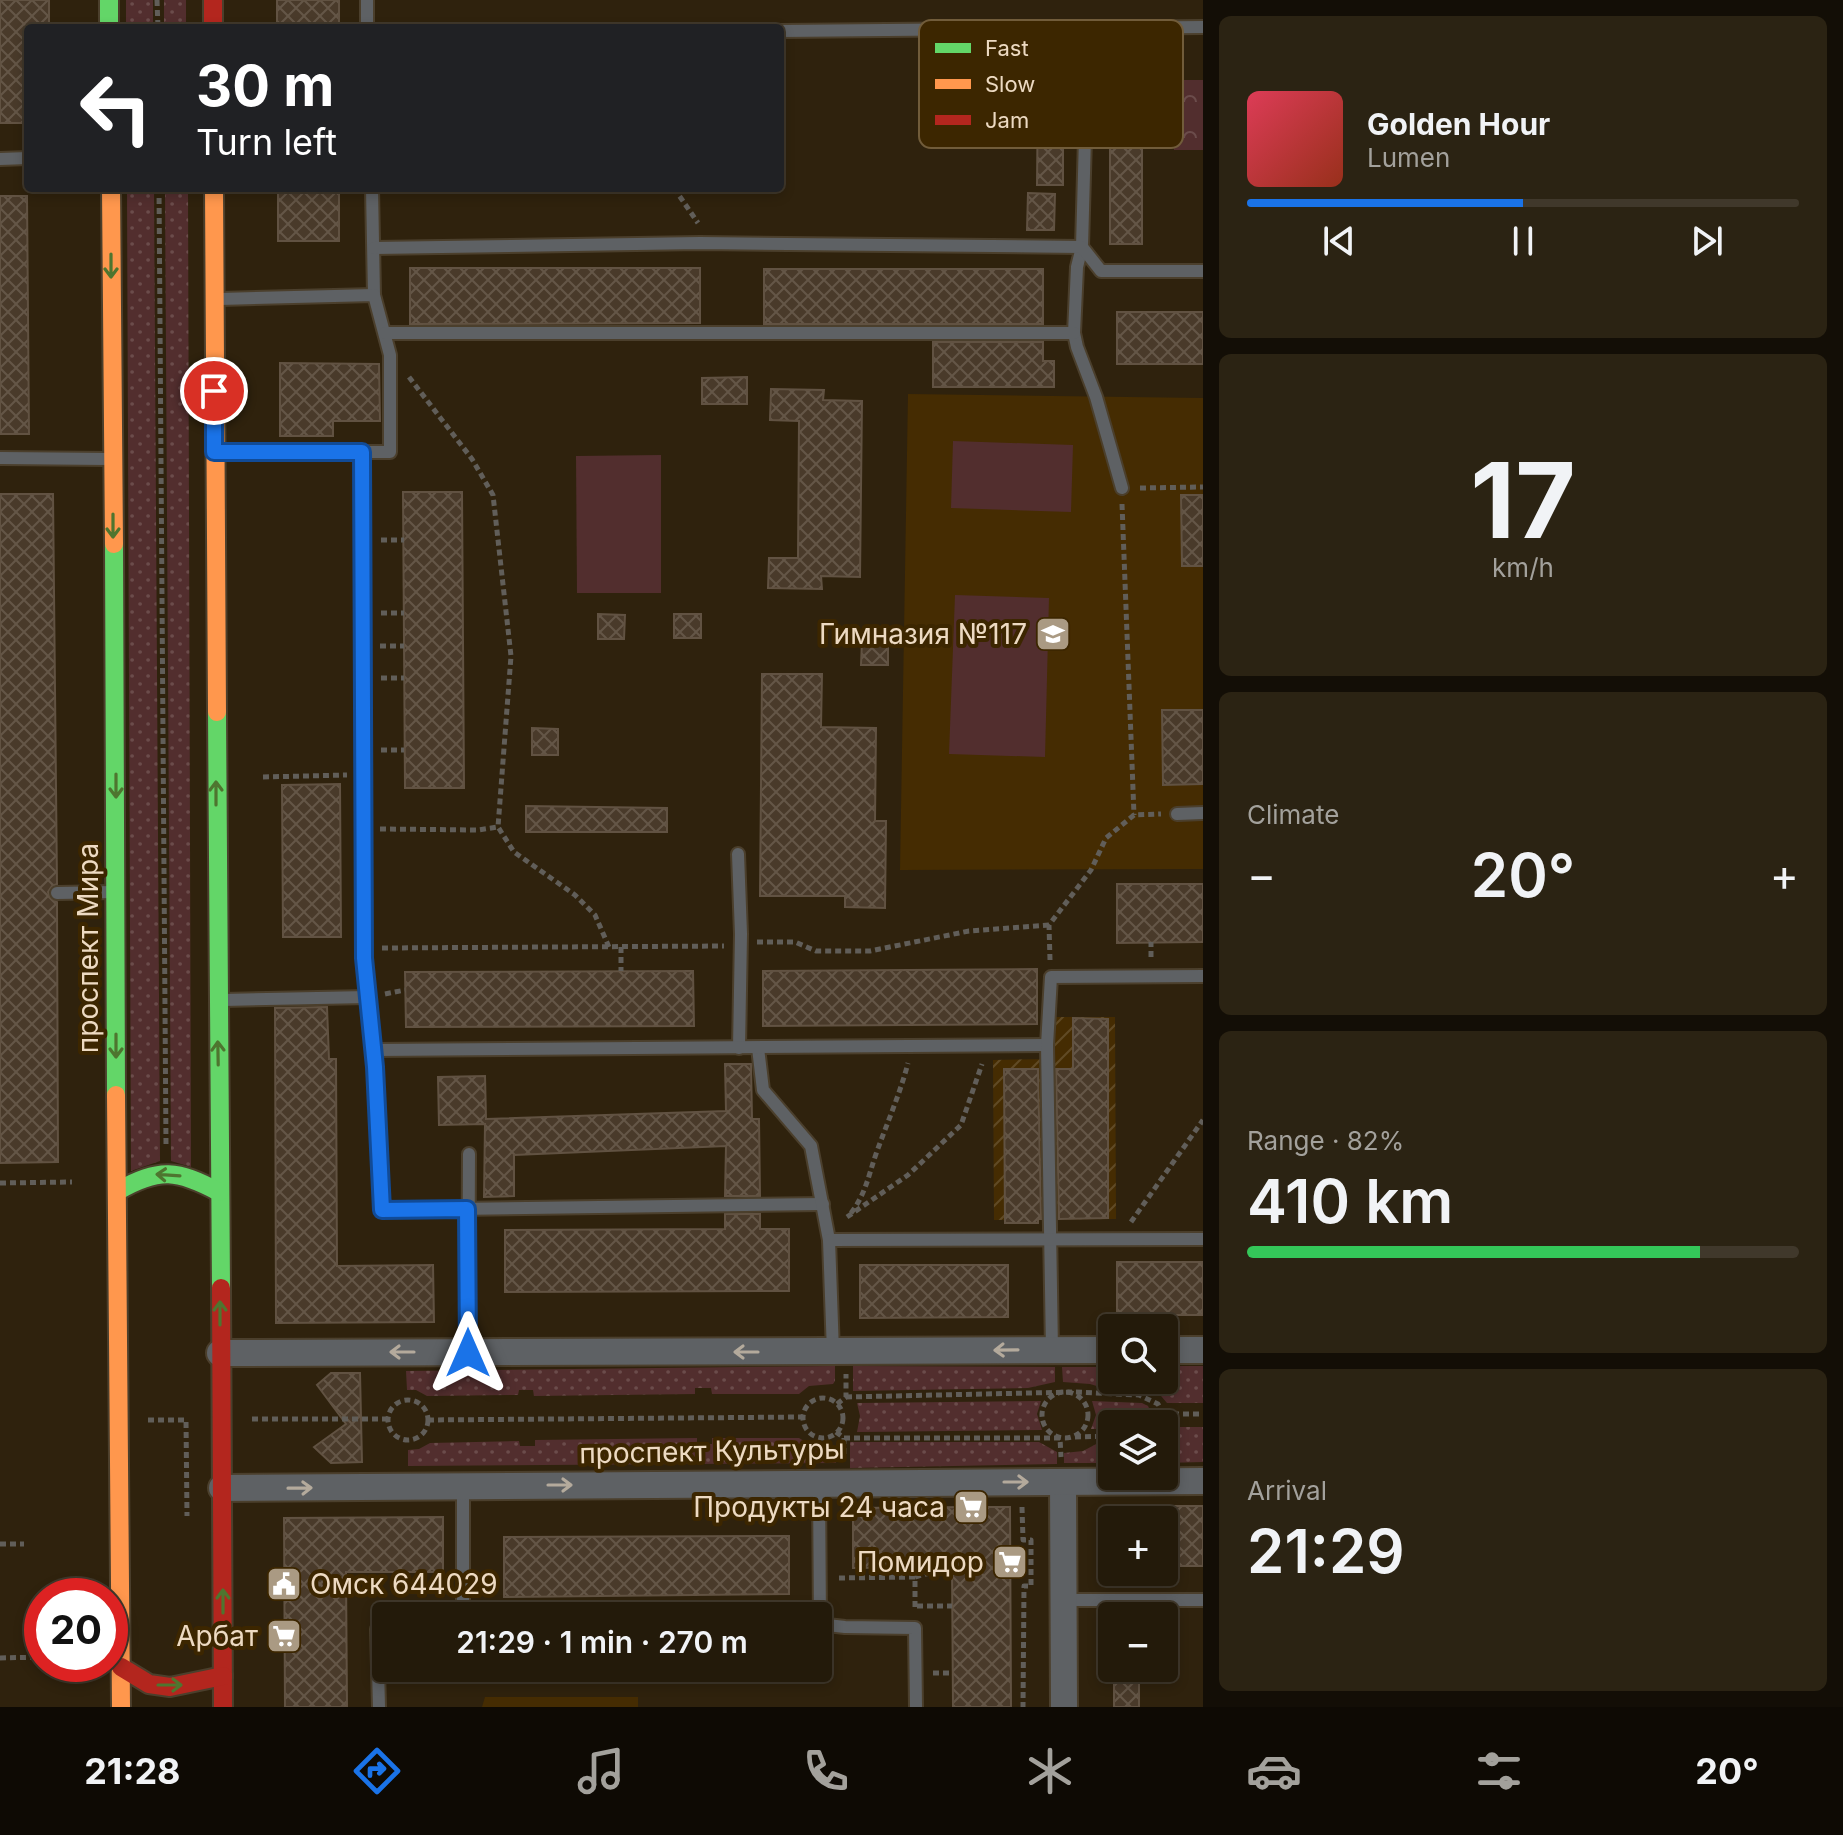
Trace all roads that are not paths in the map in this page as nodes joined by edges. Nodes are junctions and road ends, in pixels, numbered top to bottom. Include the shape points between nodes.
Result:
1 (109, 0) edge
2 (213, 0) edge
3 (367, 0) edge
4 (109, 24) edge
5 (213, 24) edge
6 (367, 24) edge
7 (919, 29) edge
8 (784, 31) edge
9 (1085, 148) edge
10 (24, 158) edge
11 (0, 159) edge
12 (111, 192) edge
13 (214, 192) edge
14 (372, 192) edge
15 (1082, 247) junction
16 (374, 248) junction
17 (1203, 271) edge
18 (374, 295) junction
19 (214, 299) junction
20 (385, 333) junction
21 (1074, 333) junction
22 (214, 452) junction
23 (362, 452) junction
24 (0, 458) edge
25 (113, 459) junction
26 (1122, 488) road end
27 (1203, 813) edge
28 (1177, 814) dead end
29 (738, 854) dead end
30 (116, 892) junction
31 (57, 893) dead end
32 (1203, 976) edge
33 (368, 997) junction
34 (217, 1000) junction
35 (1047, 1045) junction
36 (739, 1048) junction
37 (758, 1048) junction
38 (373, 1050) junction
39 (469, 1154) dead end
40 (118, 1191) junction
41 (219, 1192) junction
42 (823, 1204) junction
43 (467, 1209) junction
44 (1050, 1238) junction
45 (1203, 1239) edge
46 (833, 1240) junction
47 (1052, 1350) junction
48 (1098, 1350) edge
49 (1178, 1350) edge
50 (1203, 1350) edge
51 (220, 1353) junction
52 (468, 1353) junction
53 (839, 1357) junction
54 (1203, 1481) edge
55 (1063, 1482) junction
56 (819, 1483) junction
57 (463, 1486) junction
58 (222, 1488) junction
59 (120, 1578) edge
60 (1063, 1600) junction
61 (1203, 1600) edge
62 (463, 1602) edge
63 (819, 1602) edge
64 (832, 1626) edge
65 (128, 1671) edge
66 (223, 1676) junction
67 (121, 1682) edge
68 (378, 1682) edge
69 (121, 1707) edge
70 (223, 1707) edge
71 (379, 1707) edge
72 (916, 1707) edge
73 (1064, 1707) edge

1 - 4 main road
2 - 5 main road
3 - 6 lane
7 - 8 lane
9 - 15 lane
10 - 11 lane
12 -> 25 main road, проспект Мира
13 - 19 main road
14 - 16 lane
15 - 16 lane via 700,243
15 - 17 lane via 1101,271
15 - 21 lane
16 - 18 lane
18 - 19 lane
18 - 20 lane
19 - 22 main road
20 - 21 lane
20 - 23 lane via 390,355 390,452
21 - 26 lane
22 - 23 lane
34 -> 22 main road
23 - 33 lane
24 - 25 lane
25 -> 30 main road, проспект Мира
27 - 28 lane
29 - 36 lane
30 - 31 lane
30 -> 40 main road, проспект Мира
32 - 35 lane via 1051,977
33 - 34 lane
33 - 38 lane
41 -> 34 main road
35 - 37 lane
35 - 44 lane
36 - 37 lane
36 - 38 lane
37 - 42 lane via 763,1090 811,1146
38 - 43 lane via 382,1210
39 - 43 lane
41 -> 40 main road via 195,1178 165,1172 142,1176
40 - 59 main road, проспект Мира
51 -> 41 main road
42 - 43 lane
42 - 46 lane
43 - 52 lane
44 - 45 lane
44 - 46 lane
44 - 47 lane
46 - 53 lane
47 - 48 street
47 -> 53 street
49 - 50 street
52 -> 51 street
51 - 58 main road
53 -> 52 street
54 - 55 street, проспект Культуры
56 -> 55 street, проспект Культуры
55 - 60 street
57 -> 56 street, проспект Культуры
56 - 63 lane
58 -> 57 street, проспект Культуры
57 - 62 lane
66 -> 58 main road
60 - 61 lane
60 - 73 street
64 - 72 lane via 915,1628
65 -> 66 main road via 149,1684 170,1687
66 - 70 main road
67 - 69 main road, проспект Мира
68 - 71 lane

